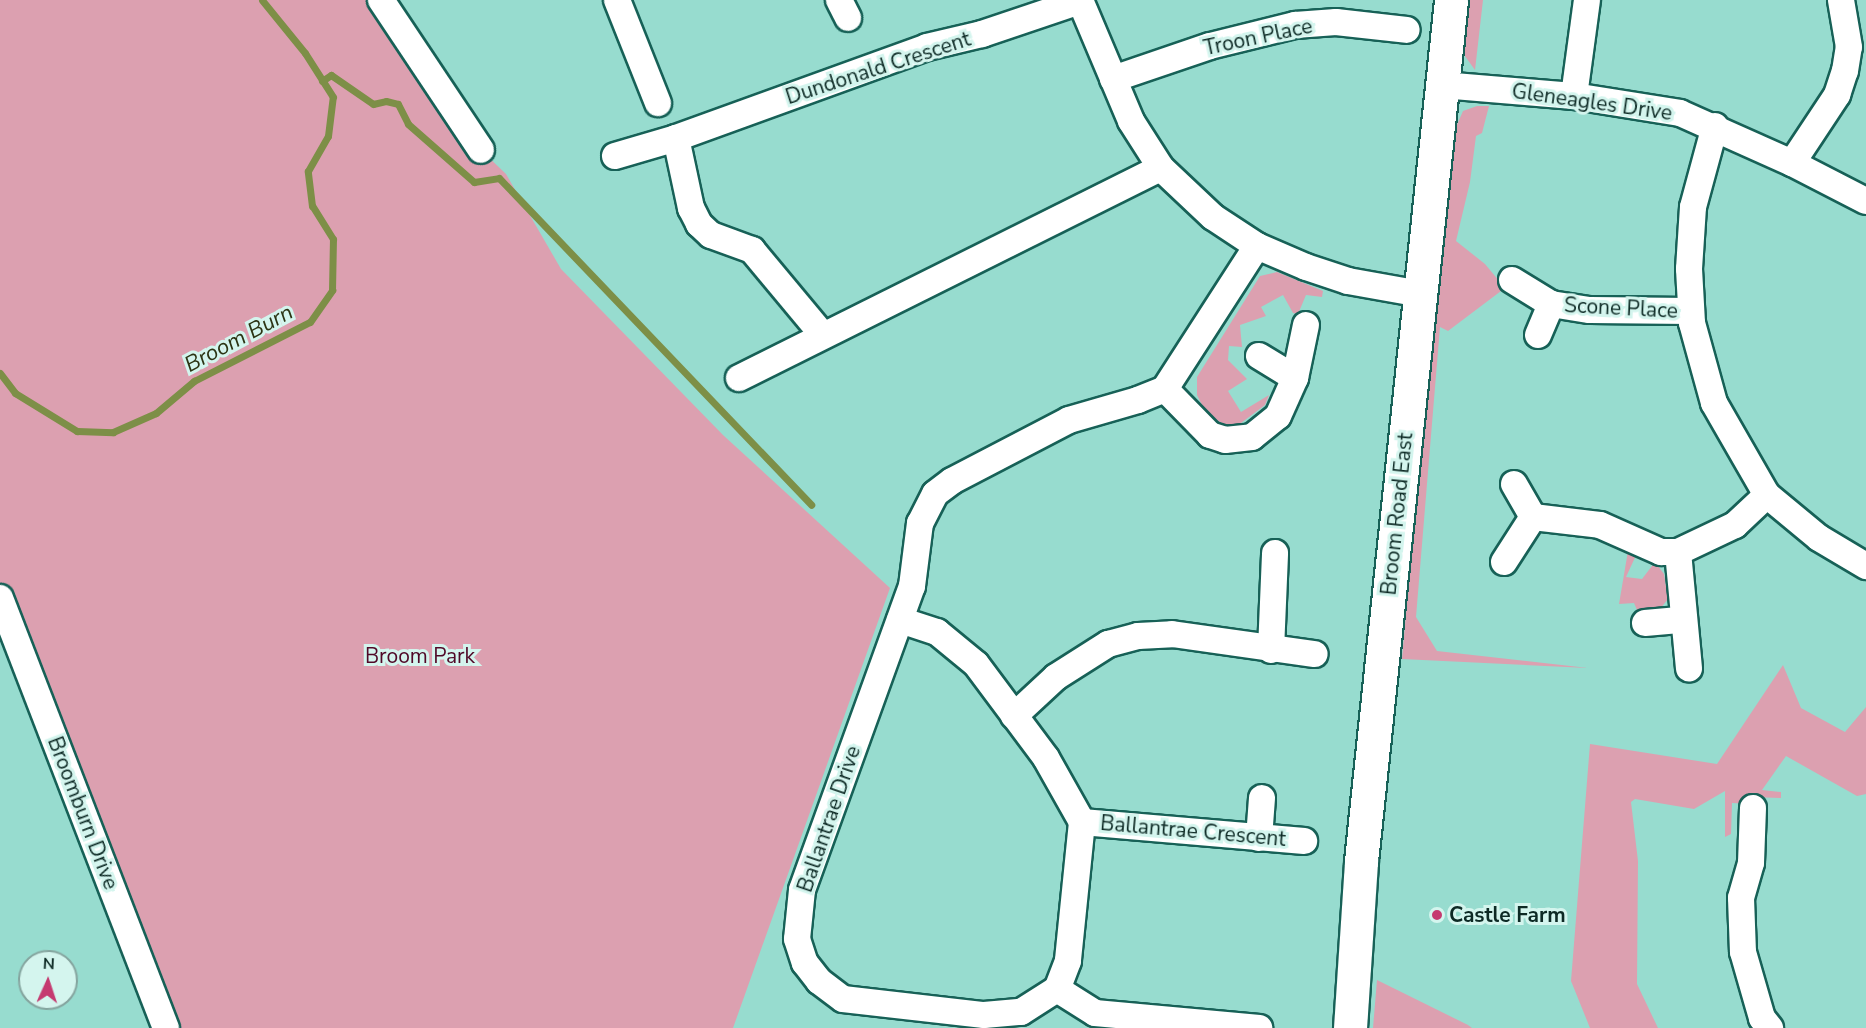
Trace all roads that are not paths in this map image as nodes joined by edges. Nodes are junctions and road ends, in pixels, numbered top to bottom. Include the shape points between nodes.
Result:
1 (381, 0) edge
2 (617, 0) edge
3 (1451, 0) edge
4 (1587, 0) edge
5 (1080, 1) edge
6 (1844, 1) edge
7 (1407, 30) dead end
8 (1113, 79) junction
9 (1442, 85) junction
10 (1574, 96) junction
11 (658, 103) dead end
12 (1715, 126) junction
13 (676, 138) junction
14 (481, 150) dead end
15 (615, 156) dead end
16 (1791, 163) junction
17 (1161, 168) junction
18 (1866, 201) edge
19 (1257, 246) junction
20 (1512, 280) dead end
21 (1421, 294) junction
22 (1551, 304) junction
23 (1691, 311) junction
24 (1306, 326) dead end
25 (822, 334) junction
26 (1538, 335) dead end
27 (1259, 356) dead end
28 (739, 378) dead end
29 (1294, 378) junction
30 (1165, 388) junction
31 (1514, 484) dead end
32 (1767, 495) junction
33 (1533, 517) junction
34 (1678, 552) junction
35 (1275, 553) dead end
36 (1504, 562) dead end
37 (1866, 566) edge
38 (2, 606) edge
39 (900, 620) junction
40 (1682, 620) junction
41 (1645, 623) dead end
42 (1270, 650) junction
43 (1315, 654) dead end
44 (1689, 668) dead end
45 (1014, 716) junction
46 (1262, 798) dead end
47 (1753, 808) dead end
48 (1082, 822) junction
49 (1258, 838) junction
50 (1304, 841) dead end
51 (1057, 989) junction
52 (166, 1028) edge
53 (1259, 1028) edge
54 (1350, 1028) edge
55 (1770, 1028) edge

1 - 14 street
2 - 11 street
3 - 9 street, Broom Road East
4 - 10 street
5 - 8 street
5 - 13 street, Dundonald Crescent via 982,34 927,47
6 - 16 street via 1849,47 1845,71 1837,95
7 - 8 street, Troon Place via 1336,22 1294,25 1210,46
8 - 17 street via 1131,121
9 - 10 street, Gleneagles Drive
9 - 21 street, Broom Road East
10 - 12 street, Gleneagles Drive via 1646,106
12 - 16 street, Gleneagles Drive
12 - 23 street via 1693,207
13 - 15 street, Dundonald Crescent
13 - 25 street via 691,208 699,224 711,236 752,250
16 - 18 street, Gleneagles Drive
17 - 19 street via 1213,217
17 - 25 street
19 - 21 street via 1348,280
19 - 30 street
20 - 22 street, Scone Place
21 - 54 street, Broom Road East via 1362,850
22 - 23 street, Scone Place via 1590,310
22 - 26 street, Scone Place
23 - 32 street via 1714,403
24 - 29 street
25 - 28 street
27 - 29 street
29 - 30 street via 1278,416 1260,432 1241,439 1210,435
30 - 39 street, Ballantrae Drive via 1069,420 952,481 935,494 920,523 912,586
31 - 33 street
32 - 34 street via 1735,525
32 - 37 street via 1820,538
33 - 34 street via 1600,525 1661,552
33 - 36 street
34 - 40 street
35 - 42 street
38 - 52 street, Broomburn Drive
39 - 45 street, Ballantrae Crescent via 937,632 976,664
39 - 51 street, Ballantrae Drive via 802,890 797,939 805,963 819,981 843,999 984,1015 1021,1012
40 - 41 street
40 - 44 street
42 - 43 street
42 - 45 street via 1172,634 1138,636 1108,644 1056,677
45 - 48 street, Ballantrae Crescent via 1046,758
46 - 49 street
47 - 55 street via 1751,863 1741,898 1743,952 1762,1018
48 - 49 street, Ballantrae Crescent
48 - 51 street, Ballantrae Crescent via 1068,961
49 - 50 street, Ballantrae Crescent
51 - 53 street via 1095,1012

